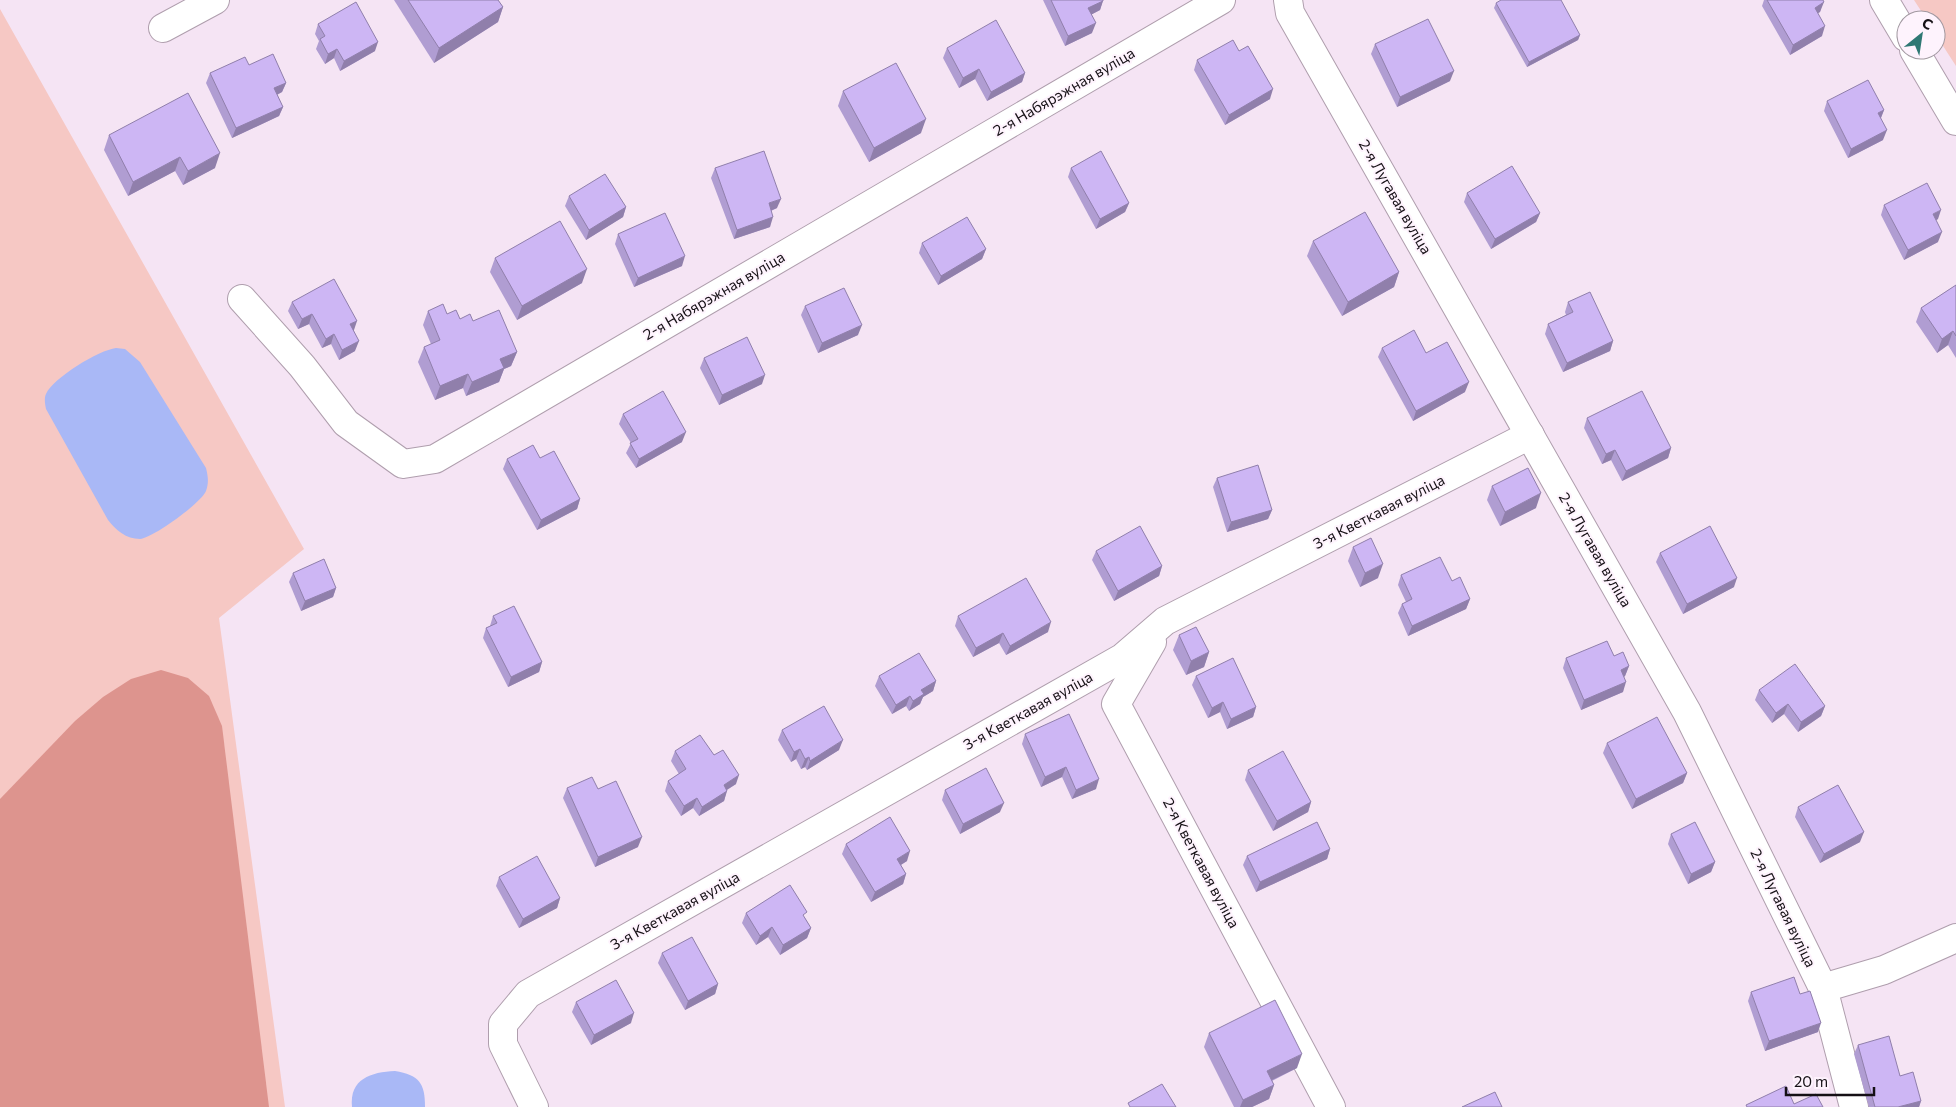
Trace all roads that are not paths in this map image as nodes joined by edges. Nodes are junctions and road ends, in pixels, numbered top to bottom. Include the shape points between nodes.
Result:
1 (215, 0) edge
2 (1221, 0) edge
3 (1884, 0) edge
4 (1289, 6) edge
5 (1896, 20) edge
6 (163, 28) dead end
7 (1920, 60) edge
8 (1956, 121) edge
9 (242, 299) dead end
10 (1530, 435) junction
11 (1164, 621) junction
12 (1956, 938) edge
13 (1823, 988) junction
14 (534, 1107) edge
15 (1331, 1107) edge
16 (1854, 1107) edge

1 - 6 street
2 - 9 street, 2-я Набярэжная вуліца via 435,459 403,464 346,423 302,366
3 - 5 street
4 - 10 street, 2-я Лугавая вуліца
7 - 8 street
10 - 11 street, 3-я Кветкавая вуліца
10 - 13 street, 2-я Лугавая вуліца via 1687,712
11 - 14 street, 3-я Кветкавая вуліца via 1122,658 528,994 503,1024 503,1044
11 - 15 street, 2-я Кветкавая вуліца via 1116,704
12 - 13 street via 1884,970
13 - 16 street, 2-я Лугавая вуліца

